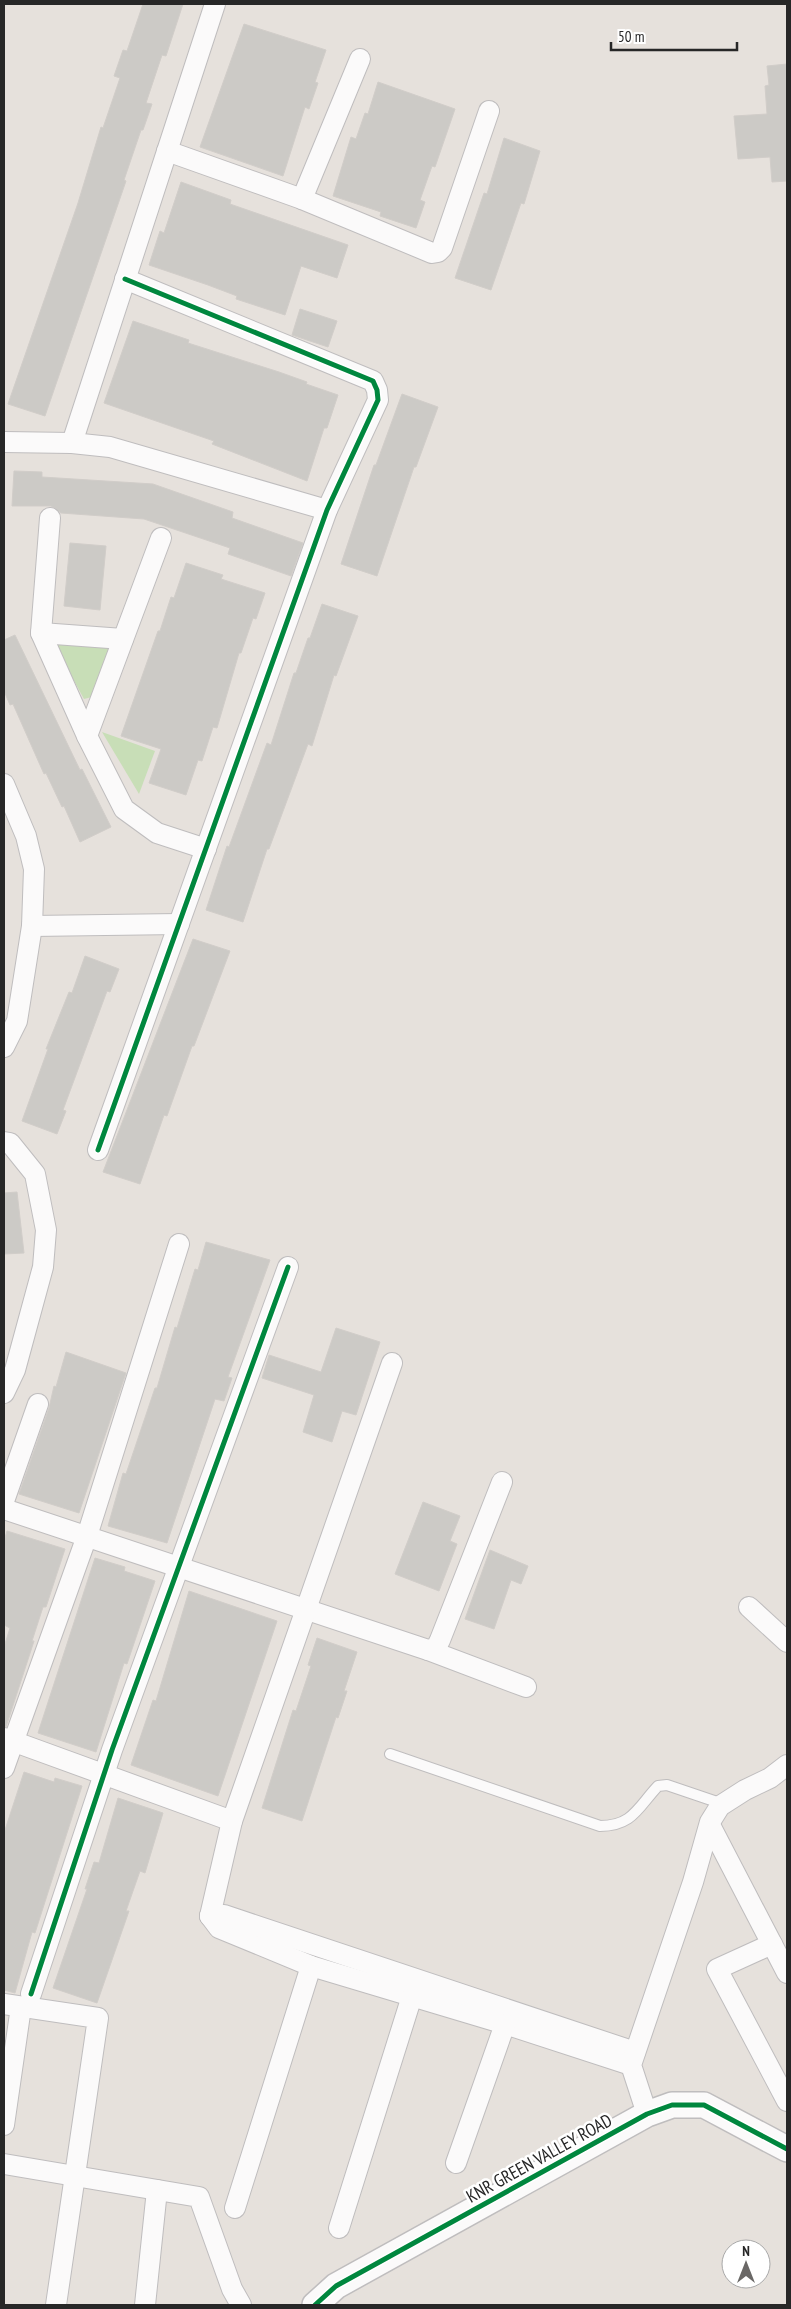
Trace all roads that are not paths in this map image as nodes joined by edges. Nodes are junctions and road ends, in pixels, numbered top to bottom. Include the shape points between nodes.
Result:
1 (215, 4) edge
2 (360, 59) dead end
3 (489, 111) dead end
4 (167, 151) junction
5 (302, 199) junction
6 (125, 279) junction
7 (4, 442) edge
8 (72, 443) junction
9 (327, 510) junction
10 (50, 518) dead end
11 (161, 538) dead end
12 (41, 633) junction
13 (123, 639) junction
14 (87, 736) junction
15 (4, 784) edge
16 (206, 848) junction
17 (179, 924) junction
18 (32, 926) junction
19 (4, 1047) edge
20 (4, 1142) edge
21 (98, 1150) dead end
22 (179, 1244) dead end
23 (288, 1267) dead end
24 (392, 1363) dead end
25 (4, 1393) edge
26 (38, 1404) dead end
27 (502, 1482) dead end
28 (4, 1501) edge
29 (4, 1509) edge
30 (87, 1536) junction
31 (178, 1566) junction
32 (749, 1607) dead end
33 (307, 1610) junction
34 (787, 1642) edge
35 (428, 1650) junction
36 (526, 1687) dead end
37 (8, 1739) edge
38 (390, 1754) dead end
39 (787, 1765) edge
40 (4, 1768) edge
41 (104, 1774) junction
42 (723, 1804) junction
43 (232, 1821) junction
44 (710, 1825) junction
45 (210, 1916) junction
46 (772, 1944) junction
47 (311, 1966) junction
48 (787, 1973) edge
49 (412, 1996) junction
50 (19, 2002) edge
51 (505, 2024) junction
52 (633, 2058) junction
53 (787, 2101) edge
54 (647, 2114) junction
55 (4, 2124) edge
56 (787, 2149) edge
57 (456, 2163) dead end
58 (4, 2164) edge
59 (75, 2176) junction
60 (157, 2190) junction
61 (235, 2208) dead end
62 (339, 2228) dead end
63 (56, 2305) edge
64 (145, 2305) edge
65 (241, 2305) edge
66 (315, 2305) edge

1 - 4 street
2 - 5 street
3 - 5 street via 438,252 432,253
4 - 5 street
4 - 6 street
6 - 8 street
6 - 9 street via 373,381 378,400
7 - 8 street
8 - 9 street via 110,447
9 - 16 street
10 - 12 street
11 - 13 street
12 - 13 street
12 - 14 street
13 - 14 street
14 - 16 street via 124,809 157,833
15 - 18 street via 26,836 34,869
16 - 17 street
17 - 18 street
17 - 21 street
18 - 19 street via 17,1021
20 - 25 street via 10,1143 34,1174 46,1230 43,1267 16,1370
22 - 30 street
23 - 31 street
24 - 33 street
26 - 28 street
27 - 35 street via 440,1640 436,1648
29 - 30 street
30 - 31 street
30 - 37 street
31 - 33 street
31 - 41 street
32 - 34 street
33 - 35 street
33 - 43 street
35 - 36 street
37 - 40 street
37 - 41 street
38 - 42 lane via 600,1826 615,1826 629,1819 658,1786 667,1785
39 - 42 street
41 - 43 street
41 - 50 street
42 - 44 street
43 - 45 street
44 - 46 street
44 - 52 street
45 - 47 street via 219,1928
45 - 52 street via 224,1915
46 - 48 street
46 - 53 street via 717,1970
47 - 49 street
47 - 61 street
49 - 51 street
49 - 62 street
50 - 55 street
50 - 59 street via 98,2018
51 - 52 street
51 - 57 street
52 - 54 street
54 - 56 street, KNR GREEN VALLEY ROAD via 672,2105 704,2105
54 - 66 street, KNR GREEN VALLEY ROAD via 336,2286
58 - 59 street
59 - 60 street
59 - 63 street
60 - 64 street
60 - 65 street via 199,2197 232,2289

